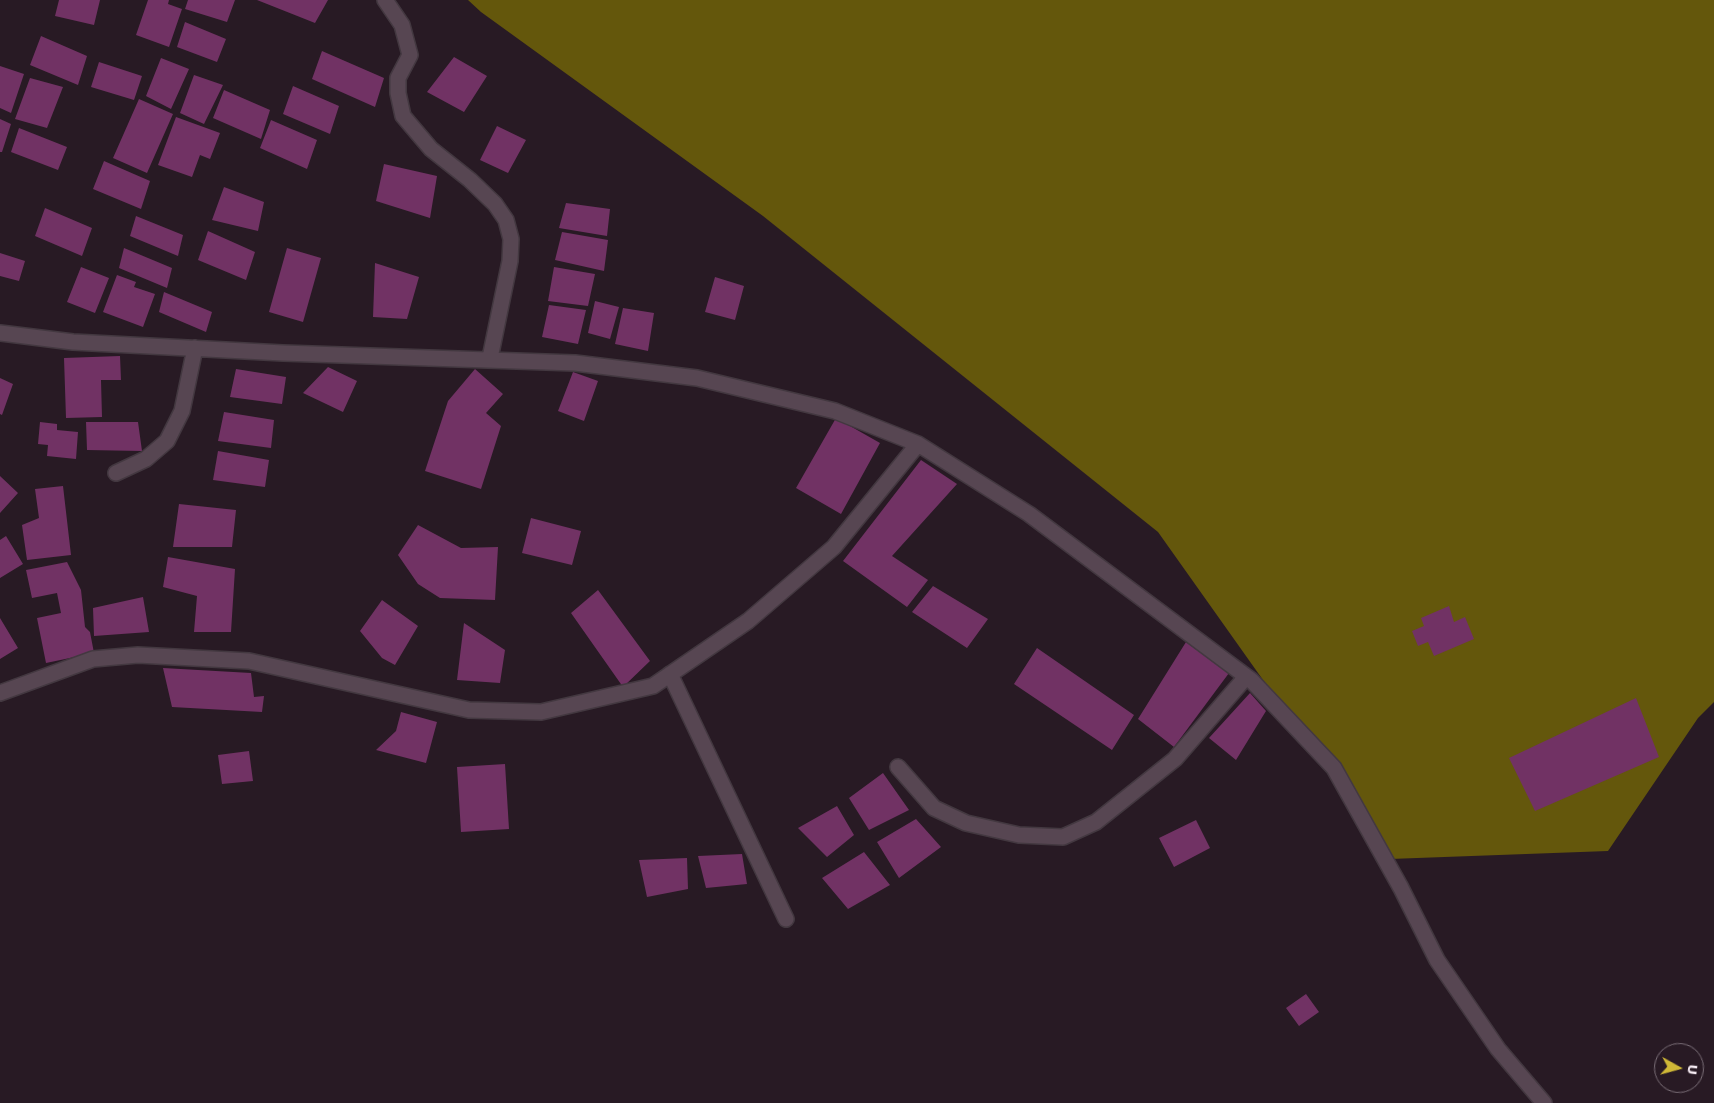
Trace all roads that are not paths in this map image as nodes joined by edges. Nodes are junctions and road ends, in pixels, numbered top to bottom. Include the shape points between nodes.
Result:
1 (385, 0) edge
2 (0, 333) edge
3 (195, 348) junction
4 (490, 358) junction
5 (918, 444) junction
6 (116, 473) dead end
7 (670, 674) junction
8 (1246, 677) junction
9 (0, 693) edge
10 (898, 767) dead end
11 (786, 919) dead end
12 (1544, 1103) edge

1 - 4 street via 402,24 410,55 398,78 403,116 431,148 494,204 506,220 511,240 510,261
2 - 3 street via 73,342
3 - 4 street
3 - 6 street via 182,411 167,441 146,459
4 - 5 street via 575,363 697,378 835,411
5 - 7 street via 834,547 748,621
5 - 8 street via 1029,514
7 - 9 street via 653,686 540,712 468,710 249,661 138,655 93,659
7 - 11 street
8 - 10 street via 1175,759 1096,822 1063,837 1018,835 966,823 934,808
8 - 12 street via 1334,768 1401,888 1436,960 1498,1049

